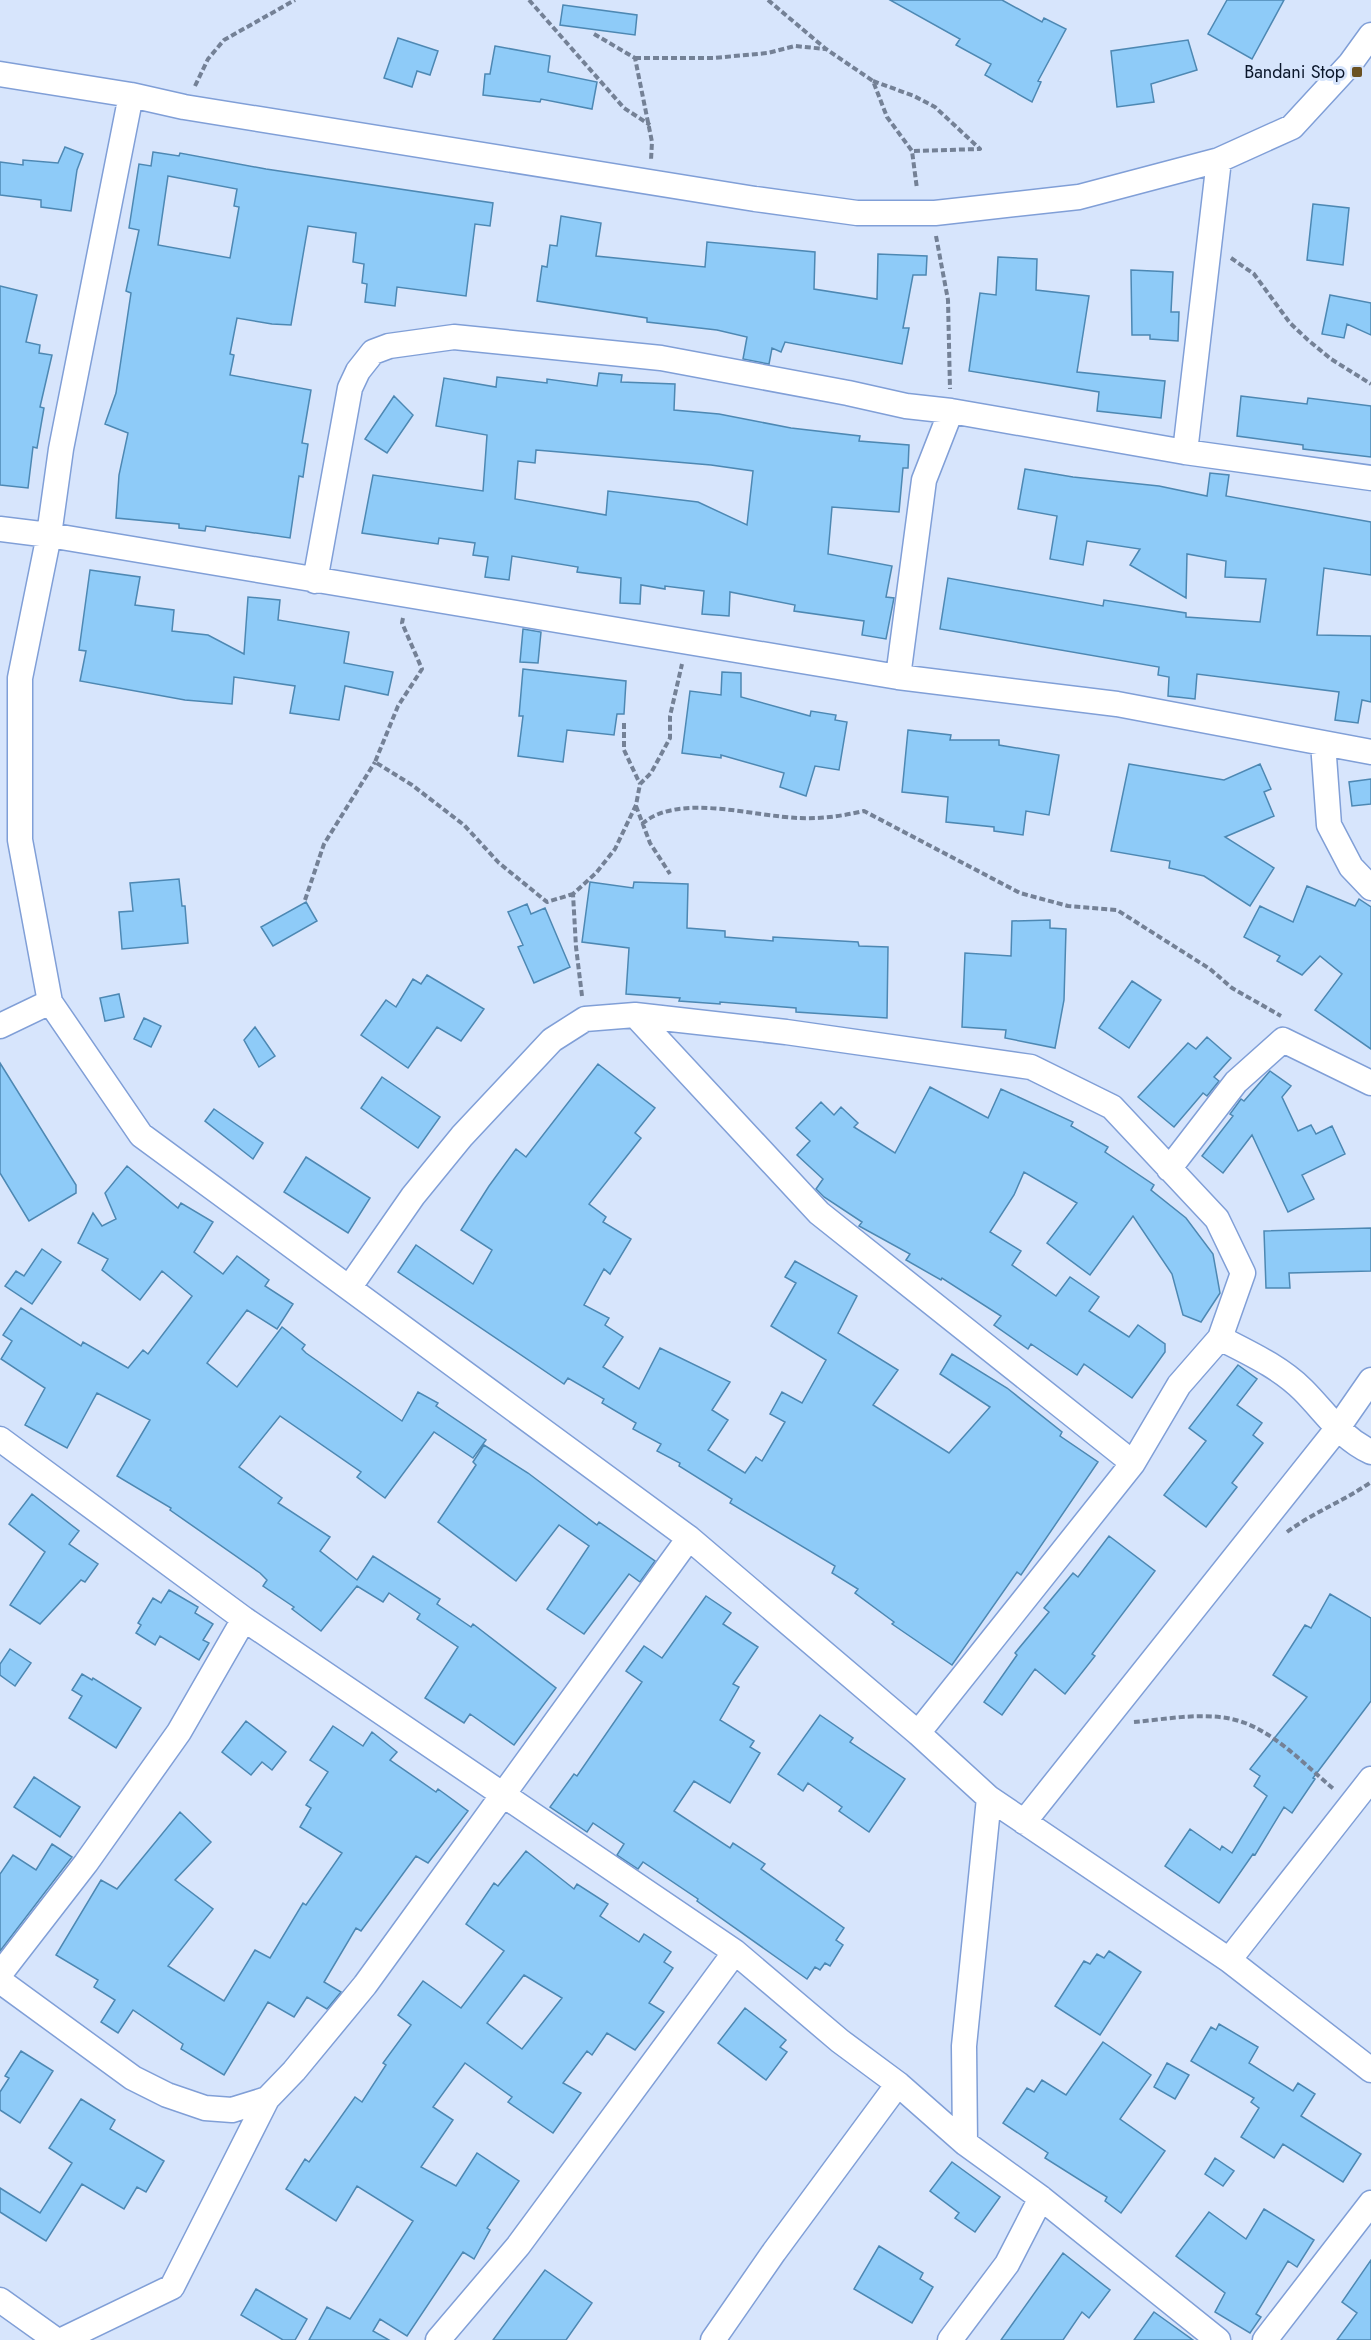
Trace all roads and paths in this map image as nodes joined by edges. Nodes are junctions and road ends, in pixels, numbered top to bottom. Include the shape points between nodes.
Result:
1 (295, 0) edge
2 (529, 0) edge
3 (768, 0) edge
4 (594, 34) dead end
5 (1371, 35) edge
6 (826, 49) junction
7 (635, 58) junction
8 (0, 74) edge
9 (873, 81) junction
10 (131, 95) junction
11 (184, 107) junction
12 (650, 125) junction
13 (912, 151) junction
14 (1219, 160) junction
15 (651, 182) junction
16 (927, 214) junction
17 (1210, 245) junction
18 (1371, 384) edge
19 (951, 411) junction
20 (1185, 452) junction
21 (1371, 478) edge
22 (0, 530) edge
23 (49, 535) junction
24 (315, 581) junction
25 (409, 597) junction
26 (686, 643) junction
27 (898, 677) junction
28 (624, 723) dead end
29 (1323, 743) junction
30 (1371, 752) edge
31 (375, 762) junction
32 (640, 784) junction
33 (636, 805) junction
34 (642, 824) junction
35 (670, 874) dead end
36 (1371, 888) edge
37 (573, 894) junction
38 (305, 900) dead end
39 (50, 1002) junction
40 (635, 1015) junction
41 (1285, 1018) dead end
42 (585, 1019) junction
43 (0, 1026) edge
44 (1371, 1083) edge
45 (1170, 1169) junction
46 (349, 1288) junction
47 (1220, 1338) junction
48 (1371, 1380) edge
49 (1337, 1429) junction
50 (1, 1441) edge
51 (1371, 1452) edge
52 (1133, 1462) junction
53 (689, 1538) junction
54 (243, 1619) junction
55 (1122, 1723) dead end
56 (918, 1733) junction
57 (1371, 1779) edge
58 (503, 1797) junction
59 (989, 1797) junction
60 (1351, 1804) junction
61 (1024, 1822) junction
62 (735, 1952) junction
63 (1229, 1960) junction
64 (0, 1974) edge
65 (0, 1981) edge
66 (1371, 2070) edge
67 (898, 2084) junction
68 (267, 2099) junction
69 (965, 2143) junction
70 (1041, 2198) junction
71 (1371, 2203) edge
72 (0, 2300) edge
73 (56, 2340) edge
74 (62, 2340) edge
75 (438, 2340) edge
76 (713, 2340) edge
77 (950, 2340) edge
78 (1218, 2340) edge
79 (1265, 2340) edge

1 - 11 path via 224,40 208,59
2 - 12 path via 624,108
3 - 6 path
4 - 7 path
5 - 14 street via 1292,127
6 - 7 path via 795,46 768,53 713,58
6 - 9 path
7 - 12 path
8 - 10 street
9 - 13 path via 887,117
9 - 13 path via 935,107 980,149
10 - 11 street
10 - 23 street via 61,449
11 - 15 street
12 - 15 path
13 - 16 path
14 - 16 street via 1079,197
14 - 17 street
15 - 16 street via 857,213
16 - 19 path via 946,283
17 - 18 path via 1254,274 1290,323 1308,340
17 - 20 street
19 - 20 street
19 - 24 street via 906,406 661,358 454,337 388,346 373,352 350,388
19 - 27 street via 924,480
20 - 21 street
22 - 23 street
23 - 24 street
23 - 39 street via 20,678 20,840
24 - 25 street
25 - 26 street
25 - 31 path via 402,623 422,669 398,706
26 - 27 street
26 - 32 path via 669,738 651,773
27 - 29 street via 1118,704
28 - 32 path via 624,750
29 - 30 street
29 - 36 street via 1329,825 1352,867
31 - 37 path via 464,825 499,862 547,902
31 - 38 path via 324,844
32 - 33 path
33 - 34 path
33 - 37 path via 615,849
34 - 35 path
34 - 41 path via 653,814 696,808 798,818 836,818 864,810 1020,894 1068,906 1117,910 1210,969 1232,988
37 - 42 path
39 - 43 street
39 - 46 street via 141,1136
40 - 42 street
40 - 45 street via 1031,1067 1112,1107
40 - 52 street via 819,1213
42 - 46 street via 552,1040 462,1136
44 - 45 street via 1283,1040 1236,1082
45 - 47 street via 1217,1219 1242,1273
46 - 53 street
47 - 49 street via 1268,1363 1302,1389
47 - 52 street via 1179,1385
48 - 49 street
49 - 51 street
49 - 61 street
50 - 54 street
52 - 56 street
53 - 56 street
53 - 58 street
54 - 58 street
54 - 64 street via 179,1732 86,1863
55 - 60 path via 1221,1718 1245,1723 1271,1737
56 - 59 street
57 - 60 street
58 - 62 street
58 - 68 street via 365,1985
59 - 61 street
59 - 69 street via 963,2046
60 - 63 street
61 - 63 street
62 - 67 street via 840,2041
62 - 75 street via 518,2246
63 - 66 street
65 - 68 street via 132,2078 167,2095 205,2108 232,2110
67 - 69 street
67 - 76 street
68 - 74 street via 172,2287
69 - 70 street
70 - 77 street via 1007,2264
70 - 78 street
71 - 79 street
72 - 73 street

